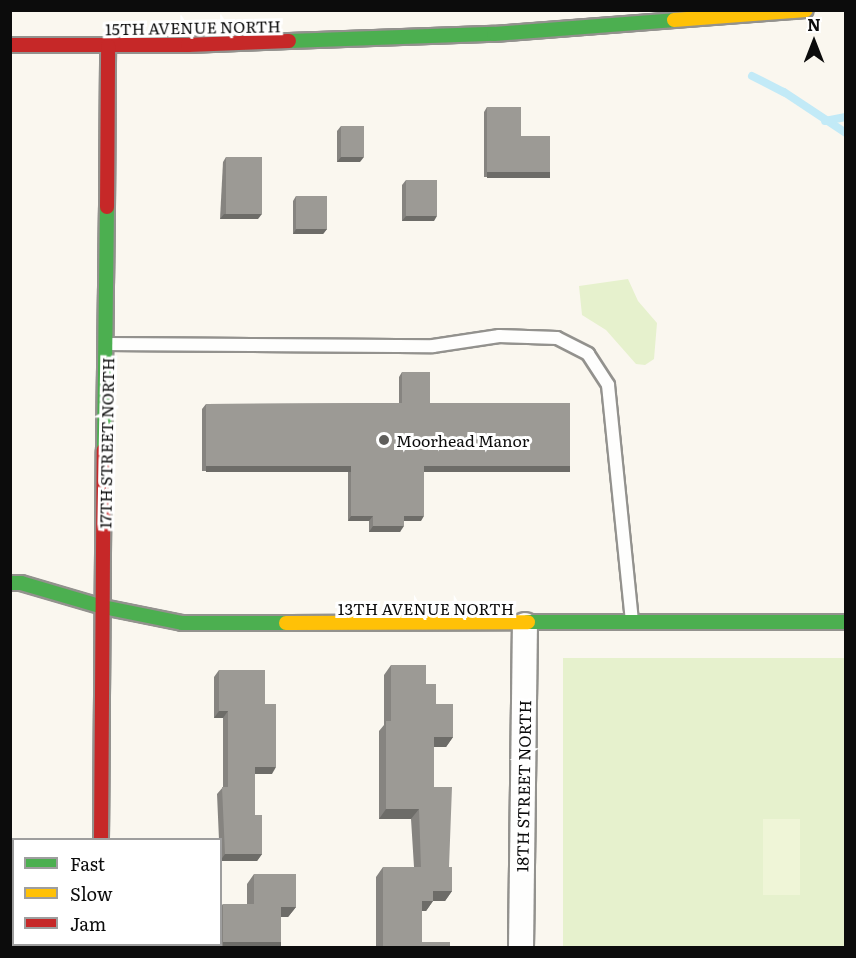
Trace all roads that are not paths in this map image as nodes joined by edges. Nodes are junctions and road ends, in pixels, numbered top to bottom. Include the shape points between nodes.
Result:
1 (806, 10) edge
2 (10, 45) edge
3 (108, 46) junction
4 (107, 344) junction
5 (10, 583) edge
6 (103, 606) junction
7 (846, 622) edge
8 (633, 624) junction
9 (525, 625) junction
10 (101, 838) edge
11 (521, 948) edge

1 - 3 street, 15TH AVENUE NORTH via 494,34
2 - 3 street, 15TH AVENUE NORTH
3 - 4 street, 17TH STREET NORTH
4 - 6 street, 17TH STREET NORTH
4 - 8 lane via 433,346 499,336 557,338 588,354 608,385
5 - 6 street, 13TH AVENUE NORTH
6 - 9 street, 13TH AVENUE NORTH via 182,623
6 - 10 street, 17TH STREET NORTH
7 - 8 street, 13TH AVENUE NORTH
8 - 9 street, 13TH AVENUE NORTH
9 - 11 street, 18TH STREET NORTH

